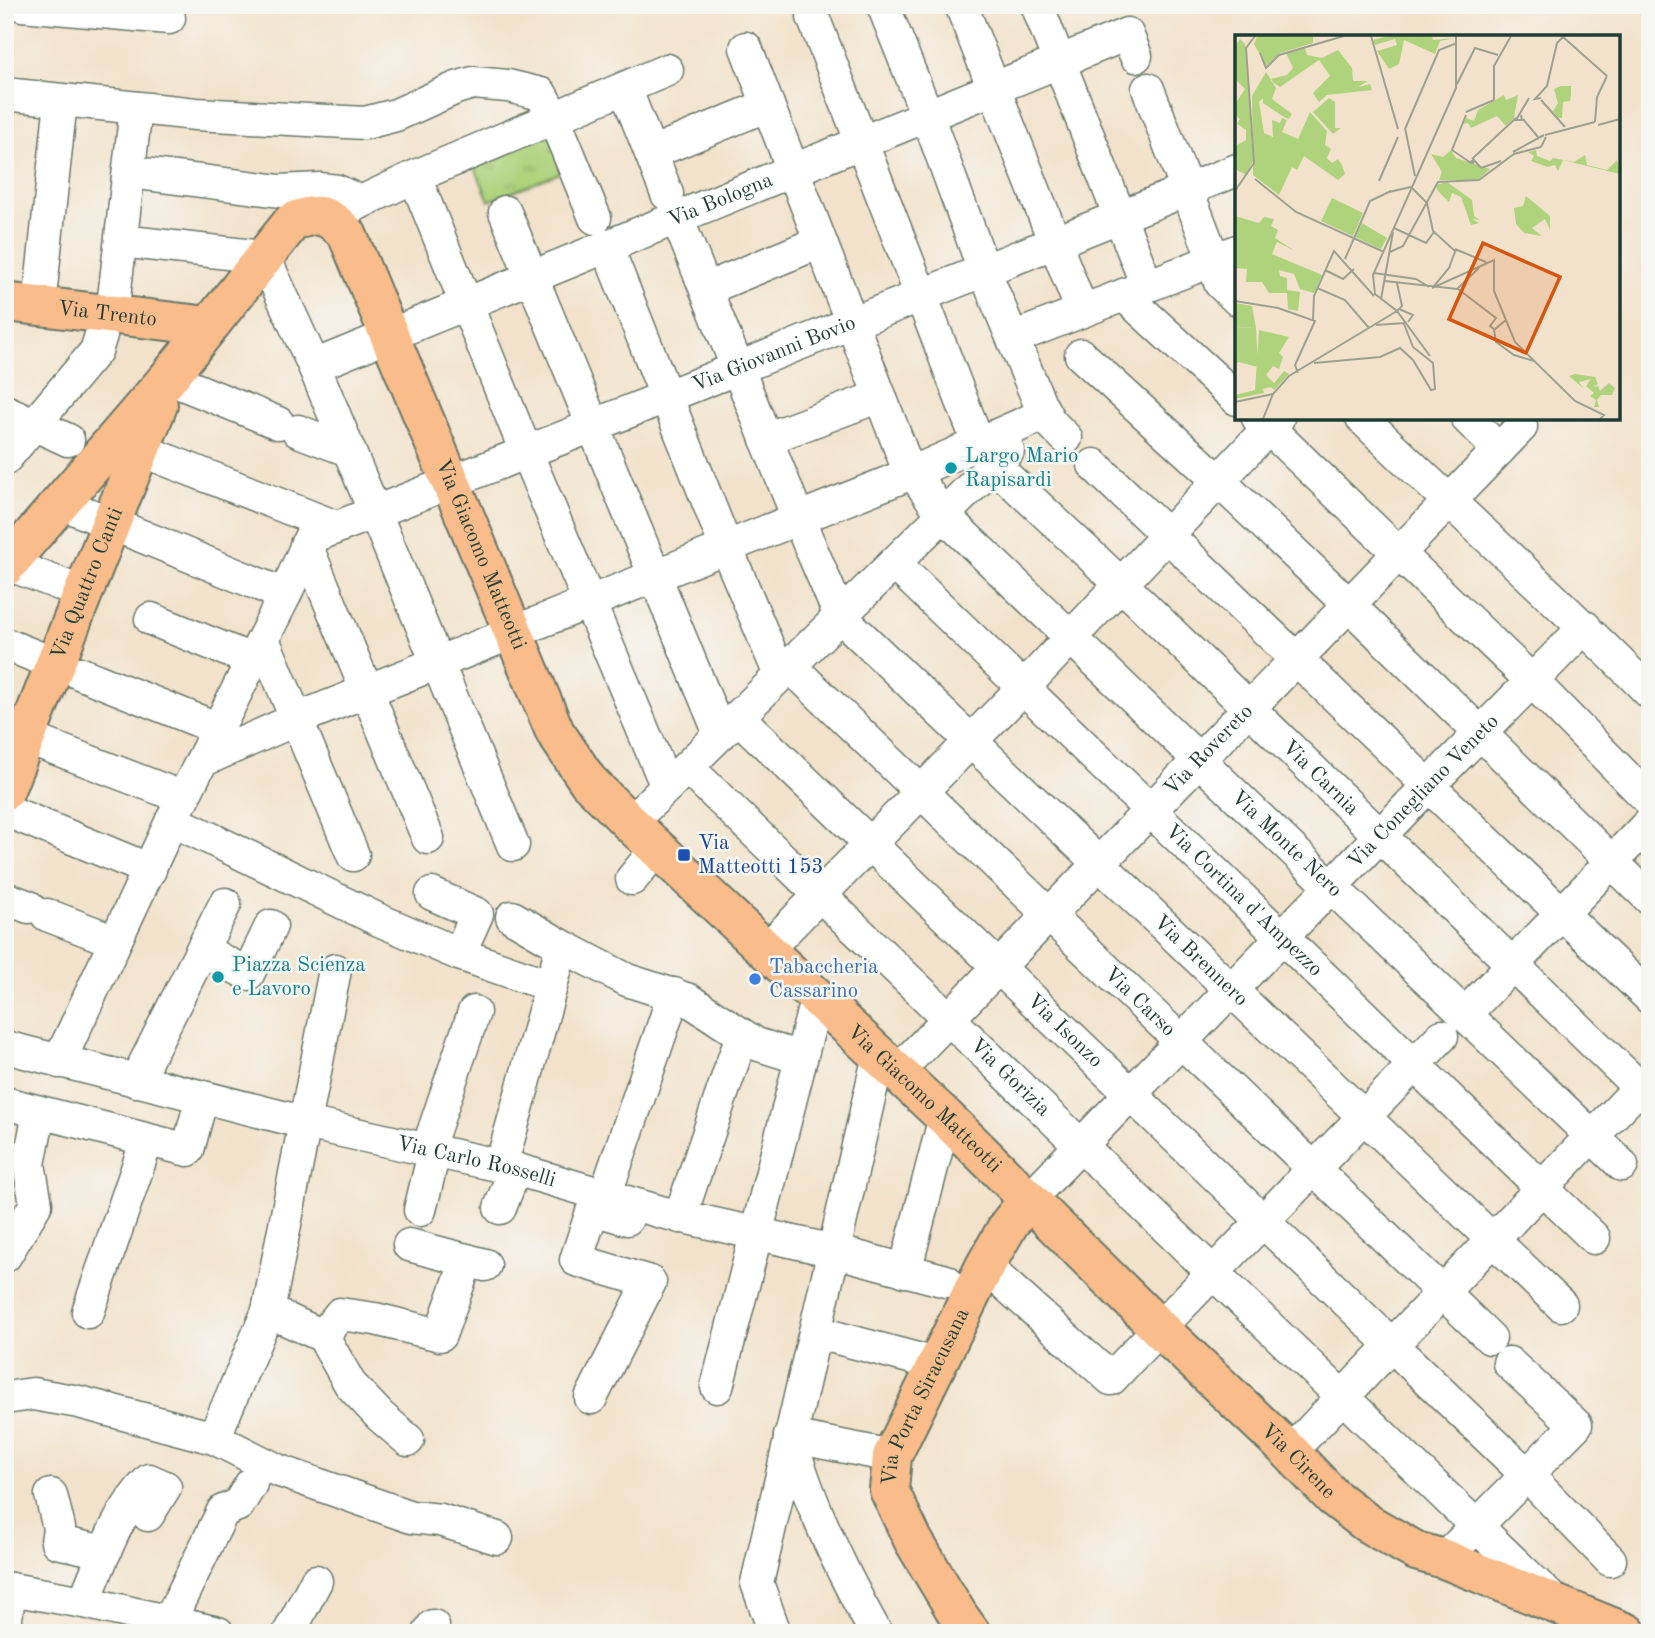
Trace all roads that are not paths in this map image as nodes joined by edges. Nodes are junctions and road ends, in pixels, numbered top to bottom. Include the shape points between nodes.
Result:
1 (22, 5) edge
2 (883, 5) edge
3 (961, 5) edge
4 (1037, 5) edge
5 (813, 17) dead end
6 (169, 18) dead end
7 (1131, 45) dead end
8 (746, 48) dead end
9 (1059, 61) junction
10 (667, 70) dead end
11 (625, 88) junction
12 (994, 88) junction
13 (1148, 89) dead end
14 (5, 94) edge
15 (61, 101) junction
16 (768, 105) junction
17 (136, 108) junction
18 (928, 115) junction
19 (554, 118) junction
20 (862, 142) junction
21 (651, 153) junction
22 (793, 170) junction
23 (1235, 171) edge
24 (129, 172) junction
25 (419, 187) dead end
26 (1187, 190) junction
27 (672, 206) junction
28 (346, 210) junction
29 (505, 212) dead end
30 (1119, 216) junction
31 (595, 218) dead end
32 (121, 241) junction
33 (820, 242) junction
34 (1055, 242) junction
35 (607, 247) junction
36 (1225, 255) edge
37 (264, 257) junction
38 (984, 270) junction
39 (532, 277) junction
40 (706, 289) junction
41 (1135, 290) junction
42 (921, 296) junction
43 (1235, 297) edge
44 (467, 304) junction
45 (15, 308) edge
46 (1082, 311) junction
47 (852, 323) junction
48 (106, 325) junction
49 (209, 326) junction
50 (390, 335) junction
51 (1013, 338) junction
52 (1081, 355) dead end
53 (314, 366) junction
54 (738, 368) junction
55 (168, 378) junction
56 (667, 396) junction
57 (880, 396) junction
58 (1235, 396) edge
59 (5, 411) edge
60 (1045, 414) junction
61 (1364, 420) edge
62 (1469, 420) edge
63 (1268, 421) edge
64 (37, 424) junction
65 (593, 425) junction
66 (1521, 427) dead end
67 (1066, 438) dead end
68 (766, 439) junction
69 (68, 440) dead end
70 (141, 450) junction
71 (348, 450) junction
72 (1499, 450) junction
73 (526, 452) junction
74 (987, 453) junction
75 (5, 459) edge
76 (1094, 465) dead end
77 (906, 470) junction
78 (1219, 481) junction
79 (449, 482) junction
80 (61, 503) junction
81 (1448, 503) junction
82 (373, 513) junction
83 (798, 518) junction
84 (943, 520) junction
85 (112, 522) junction
86 (318, 533) junction
87 (1168, 535) junction
88 (726, 547) junction
89 (1400, 553) junction
90 (894, 563) junction
91 (7, 566) edge
92 (654, 576) junction
93 (1121, 584) junction
94 (83, 593) junction
95 (285, 595) junction
96 (589, 602) junction
97 (1349, 605) junction
98 (840, 617) junction
99 (151, 619) dead end
100 (1585, 627) junction
101 (512, 632) junction
102 (1071, 637) junction
103 (5, 643) edge
104 (258, 650) junction
105 (1296, 660) junction
106 (436, 663) junction
107 (67, 668) junction
108 (785, 671) junction
109 (1532, 681) junction
110 (1024, 687) junction
111 (366, 691) junction
112 (1650, 693) edge
113 (1250, 708) junction
114 (297, 719) junction
115 (729, 726) junction
116 (219, 729) junction
117 (1482, 733) junction
118 (16, 734) edge
119 (972, 741) junction
120 (204, 760) junction
121 (1199, 760) junction
122 (677, 777) junction
123 (1428, 786) junction
124 (5, 790) edge
125 (921, 792) junction
126 (1650, 801) edge
127 (178, 809) junction
128 (5, 810) edge
129 (1151, 810) junction
130 (1650, 822) edge
131 (643, 836) junction
132 (1381, 836) junction
133 (428, 838) dead end
134 (870, 844) junction
135 (513, 845) dead end
136 (353, 855) dead end
137 (1100, 863) junction
138 (1610, 863) junction
139 (150, 870) junction
140 (632, 879) dead end
141 (1332, 887) junction
142 (432, 894) dead end
143 (819, 896) junction
144 (1650, 899) edge
145 (225, 904) dead end
146 (27, 907) edge
147 (1562, 913) junction
148 (1049, 915) junction
149 (512, 917) dead end
150 (271, 926) dead end
151 (1283, 938) junction
152 (115, 941) junction
153 (562, 946) junction
154 (202, 950) junction
155 (766, 950) junction
156 (459, 954) junction
157 (1513, 964) junction
158 (1000, 966) junction
159 (335, 970) dead end
160 (551, 986) junction
161 (1232, 990) junction
162 (674, 994) junction
163 (817, 996) junction
164 (1649, 998) edge
165 (474, 1012) dead end
166 (950, 1018) junction
167 (1453, 1025) junction
168 (742, 1035) junction
169 (1181, 1042) junction
170 (5, 1047) edge
171 (801, 1058) junction
172 (59, 1062) junction
173 (888, 1063) junction
174 (1413, 1066) junction
175 (136, 1081) junction
176 (1645, 1093) edge
177 (1131, 1094) junction
178 (202, 1097) junction
179 (5, 1103) edge
180 (39, 1113) junction
181 (945, 1117) junction
182 (1363, 1117) junction
183 (306, 1123) junction
184 (147, 1140) junction
185 (1586, 1142) junction
186 (1081, 1146) junction
187 (431, 1151) junction
188 (1622, 1165) dead end
189 (508, 1167) junction
190 (1314, 1169) junction
191 (1542, 1188) junction
192 (605, 1196) junction
193 (1029, 1199) junction
194 (500, 1208) dead end
195 (420, 1210) dead end
196 (671, 1214) junction
197 (1262, 1221) junction
198 (757, 1234) junction
199 (1594, 1238) dead end
200 (1493, 1239) junction
201 (409, 1245) dead end
202 (834, 1251) junction
203 (5, 1256) edge
204 (985, 1266) junction
205 (905, 1271) junction
206 (1212, 1274) junction
207 (946, 1281) dead end
208 (1442, 1292) junction
209 (1561, 1305) dead end
210 (268, 1311) junction
211 (88, 1312) dead end
212 (1166, 1322) junction
213 (815, 1332) junction
214 (323, 1336) junction
215 (1490, 1338) dead end
216 (1399, 1352) junction
217 (917, 1359) dead end
218 (1509, 1363) dead end
219 (717, 1387) dead end
220 (1332, 1387) dead end
221 (5, 1398) edge
222 (591, 1398) dead end
223 (1354, 1409) dead end
224 (790, 1436) junction
225 (214, 1438) junction
226 (408, 1440) dead end
227 (1290, 1452) junction
228 (892, 1456) junction
229 (1527, 1475) junction
230 (251, 1484) dead end
231 (51, 1494) dead end
232 (148, 1515) dead end
233 (1476, 1527) junction
234 (497, 1538) dead end
235 (105, 1552) junction
236 (1444, 1559) junction
237 (1610, 1560) dead end
238 (316, 1581) dead end
239 (8, 1588) edge
240 (84, 1602) junction
241 (1561, 1607) junction
242 (169, 1622) junction
243 (5, 1626) edge
244 (218, 1633) edge
245 (289, 1633) edge
246 (775, 1633) edge
247 (876, 1633) edge
248 (971, 1633) edge
249 (1627, 1633) edge

1 - 6 street
2 - 18 street
3 - 12 street
4 - 9 street
5 - 20 street
7 - 9 street, Via Bologna
8 - 16 street, Via Monte Nero
9 - 12 street, Via Bologna
9 - 30 street
10 - 11 street
11 - 19 street
11 - 21 street
12 - 18 street, Via Bologna
12 - 34 street
13 - 26 street
14 - 15 street
15 - 17 street
15 - 45 street
16 - 21 street
16 - 22 street, Via Monte Nero
17 - 19 street via 365,123 473,83 541,94
17 - 24 street
18 - 20 street, Via Bologna
18 - 38 street
19 - 28 street
19 - 31 street
20 - 22 street, Via Bologna
20 - 42 street
21 - 27 street
22 - 27 street, Via Bologna
22 - 33 street, Via Monte Nero
23 - 26 street, Via Giovanni Bovio
24 - 28 street via 280,191 337,191
24 - 32 street
25 - 44 street
26 - 30 street, Via Giovanni Bovio
26 - 36 street
27 - 35 street, Via Bologna
27 - 40 street
28 - 37 main road via 292,222
28 - 50 main road, Via Giacomo Matteotti via 347,234
29 - 39 street
30 - 34 street, Via Giovanni Bovio
30 - 41 street
32 - 37 street
32 - 48 street
33 - 40 street
33 - 47 street, Via Monte Nero
34 - 38 street, Via Giovanni Bovio
34 - 46 street
35 - 39 street, Via Bologna
35 - 56 street
36 - 41 street
36 - 43 street via 1220,283
37 - 49 main road
37 - 53 street
38 - 42 street, Via Giovanni Bovio
38 - 51 street
39 - 44 street, Via Bologna
39 - 65 street
40 - 54 street
41 - 46 street
41 - 58 street
42 - 47 street, Via Giovanni Bovio
42 - 74 street
44 - 50 street, Via Bologna
44 - 73 street
45 - 48 main road, Via Trento
46 - 51 street
47 - 54 street, Via Giovanni Bovio
47 - 57 street, Via Monte Nero
48 - 49 main road, Via Trento
48 - 64 street via 96,351
49 - 55 main road
50 - 53 street, Via Bologna
50 - 79 main road, Via Giacomo Matteotti
51 - 60 street
52 - 78 street
53 - 71 street
54 - 56 street, Via Giovanni Bovio
54 - 68 street
55 - 70 main road, Via Quattro Canti
55 - 71 street
55 - 80 main road
56 - 65 street, Via Giovanni Bovio
56 - 88 street
57 - 68 street
57 - 77 street, Via Monte Nero
59 - 64 street
60 - 67 street
60 - 74 street
61 - 81 street
62 - 72 street
63 - 78 street
63 - 89 street
64 - 69 street
64 - 75 street
65 - 73 street, Via Giovanni Bovio
65 - 92 street
66 - 72 street, Via Rovereto
68 - 83 street
70 - 85 main road, Via Quattro Canti
70 - 86 street
71 - 82 street
72 - 81 street, Via Rovereto
73 - 79 street, Via Giovanni Bovio
73 - 96 street
74 - 77 street
74 - 84 street
74 - 93 street, Via Carnia
76 - 87 street
77 - 83 street
77 - 84 street, Via Monte Nero
78 - 87 street
78 - 97 street
79 - 82 street, Via Giovanni Bovio
79 - 101 main road, Via Giacomo Matteotti
80 - 85 street
80 - 91 main road
81 - 89 street, Via Rovereto
81 - 100 street
82 - 86 street, Via Giovanni Bovio
82 - 106 street
83 - 88 street
83 - 98 street
84 - 90 street
84 - 102 street, Via Monte Nero
85 - 94 main road, Via Quattro Canti
85 - 95 street
86 - 95 street
86 - 111 street
87 - 93 street
87 - 105 street
88 - 92 street
88 - 108 street
89 - 97 street, Via Rovereto
89 - 109 street
90 - 98 street
90 - 110 street, Via Cortina d'Ampezzo
91 - 94 street
92 - 96 street
92 - 115 street
93 - 102 street
93 - 113 street, Via Carnia
94 - 107 main road, Via Quattro Canti
95 - 104 street
96 - 101 street
96 - 122 street
97 - 105 street, Via Rovereto
97 - 117 street
98 - 108 street
98 - 119 street, Via Brennero
99 - 104 street
100 - 109 street, Via Conegliano Veneto
100 - 112 street
101 - 106 street
101 - 131 main road, Via Giacomo Matteotti via 555,732 588,781
102 - 110 street
102 - 121 street, Via Monte Nero
103 - 107 street
104 - 114 street
104 - 116 street
105 - 113 street, Via Rovereto
105 - 123 street
106 - 111 street
106 - 135 street
107 - 116 street
107 - 118 main road, Via Quattro Canti
108 - 115 street
108 - 125 street, Via Carso
109 - 117 street, Via Conegliano Veneto
109 - 126 street
110 - 119 street
110 - 129 street, Via Cortina d'Ampezzo
111 - 114 street
111 - 133 street
113 - 121 street, Via Rovereto
113 - 132 street, Via Carnia
114 - 120 street
114 - 136 street
115 - 122 street
115 - 134 street, Via Isonzo
116 - 120 street
117 - 123 street, Via Conegliano Veneto
117 - 138 street
118 - 124 main road, Via Quattro Canti
118 - 127 street
119 - 125 street
119 - 137 street, Via Brennero
120 - 127 street
121 - 129 street, Via Rovereto
121 - 141 street, Via Monte Nero
122 - 131 street
122 - 143 street, Via Gorizia
123 - 132 street, Via Conegliano Veneto
123 - 147 street
125 - 134 street
125 - 148 street, Via Carso
127 - 139 street
127 - 156 street via 379,920
128 - 139 street
129 - 137 street, Via Rovereto
129 - 151 street, Via Cortina d'Ampezzo
130 - 138 street
131 - 140 street
131 - 155 main road, Via Giacomo Matteotti
132 - 141 street, Via Conegliano Veneto
132 - 157 street, Via Carnia
134 - 143 street
134 - 158 street, Via Isonzo
137 - 148 street, Via Rovereto
137 - 161 street, Via Brennero
138 - 144 street
138 - 147 street
139 - 152 street
141 - 151 street, Via Conegliano Veneto
141 - 167 street, Via Monte Nero
142 - 156 street via 477,914
143 - 155 street
143 - 166 street, Via Gorizia
145 - 154 street
146 - 152 street
147 - 157 street
147 - 164 street
148 - 158 street, Via Rovereto
148 - 169 street, Via Carso
149 - 153 street
150 - 154 street via 248,974
151 - 161 street, Via Conegliano Veneto
151 - 174 street, Via Cortina d'Ampezzo
152 - 172 street
153 - 160 street
153 - 162 street via 627,980
154 - 175 street
155 - 163 main road, Via Giacomo Matteotti
156 - 160 street
157 - 167 street
157 - 176 street, Via Carnia
158 - 166 street, Via Rovereto
158 - 177 street, Via Isonzo
159 - 183 street
160 - 189 street
161 - 169 street, Via Conegliano Veneto
161 - 182 street, Via Brennero
162 - 168 street
162 - 192 street
163 - 171 street
163 - 173 main road, Via Giacomo Matteotti
165 - 187 street
166 - 173 street, Via Rovereto
166 - 186 street, Via Gorizia
167 - 174 street
167 - 185 street, Via Monte Nero
168 - 171 street
168 - 196 street
169 - 177 street, Via Conegliano Veneto
169 - 190 street, Via Carso
170 - 172 street, Via Carlo Rosselli
171 - 198 street
172 - 175 street, Via Carlo Rosselli
173 - 181 main road, Via Giacomo Matteotti
173 - 202 street
174 - 182 street
174 - 191 street, Via Cortina d'Ampezzo
175 - 178 street, Via Carlo Rosselli
176 - 185 street
177 - 186 street, Via Conegliano Veneto
177 - 197 street, Via Isonzo
178 - 183 street, Via Carlo Rosselli
178 - 184 street via 188,1150
179 - 180 street
180 - 184 street
180 - 203 street via 29,1164 36,1204
181 - 193 main road, Via Giacomo Matteotti
181 - 205 street
182 - 190 street
182 - 200 street, Via Brennero
183 - 187 street, Via Carlo Rosselli
183 - 210 street
184 - 211 street
185 - 188 street, Via Monte Nero
185 - 191 street
186 - 193 street, Via Conegliano Veneto
186 - 206 street, Via Gorizia
187 - 189 street, Via Carlo Rosselli
187 - 195 street
189 - 192 street, Via Carlo Rosselli
189 - 194 street
190 - 197 street
190 - 208 street, Via Carso
191 - 199 street, Via Cortina d'Ampezzo
191 - 200 street
192 - 196 street, Via Carlo Rosselli
193 - 204 main road, Via Porta Siracusana
193 - 212 main road, Via Cirene
196 - 198 street, Via Carlo Rosselli
196 - 222 street via 657,1227 593,1209 576,1260 650,1282
197 - 206 street
197 - 216 street, Via Isonzo
198 - 202 street, Via Carlo Rosselli
198 - 219 street
200 - 208 street
200 - 209 street, Via Brennero
201 - 214 street via 476,1262 440,1335 340,1314
202 - 205 street, Via Carlo Rosselli
202 - 213 street
204 - 212 street via 1111,1380
204 - 228 main road, Via Porta Siracusana
205 - 207 street, Via Carlo Rosselli
206 - 212 street
206 - 220 street, Via Gorizia
208 - 215 street, Via Carso
208 - 216 street
210 - 214 street
210 - 225 street
212 - 227 main road, Via Cirene
213 - 217 street
213 - 224 street
214 - 226 street via 350,1384
216 - 227 street
216 - 229 street, Via Isonzo
218 - 229 street via 1576,1425
221 - 225 street via 33,1394 79,1402
223 - 233 street
224 - 228 street
224 - 246 street via 757,1583
224 - 247 street via 803,1480 852,1591
225 - 234 street via 277,1469 399,1513
227 - 236 main road, Via Cirene via 1332,1497 1367,1523 1416,1551
228 - 248 main road, Via Porta Siracusana via 889,1490 914,1541
229 - 233 street
229 - 237 street, Via Isonzo
230 - 242 street via 238,1505 223,1510
231 - 235 street via 59,1528 57,1542
232 - 235 street via 165,1487 149,1480 132,1497
233 - 236 street
233 - 241 street
235 - 240 street
236 - 241 main road, Via Cirene
238 - 245 street
239 - 240 street
239 - 243 street
240 - 242 street
241 - 249 main road, Via Cirene
242 - 244 street

